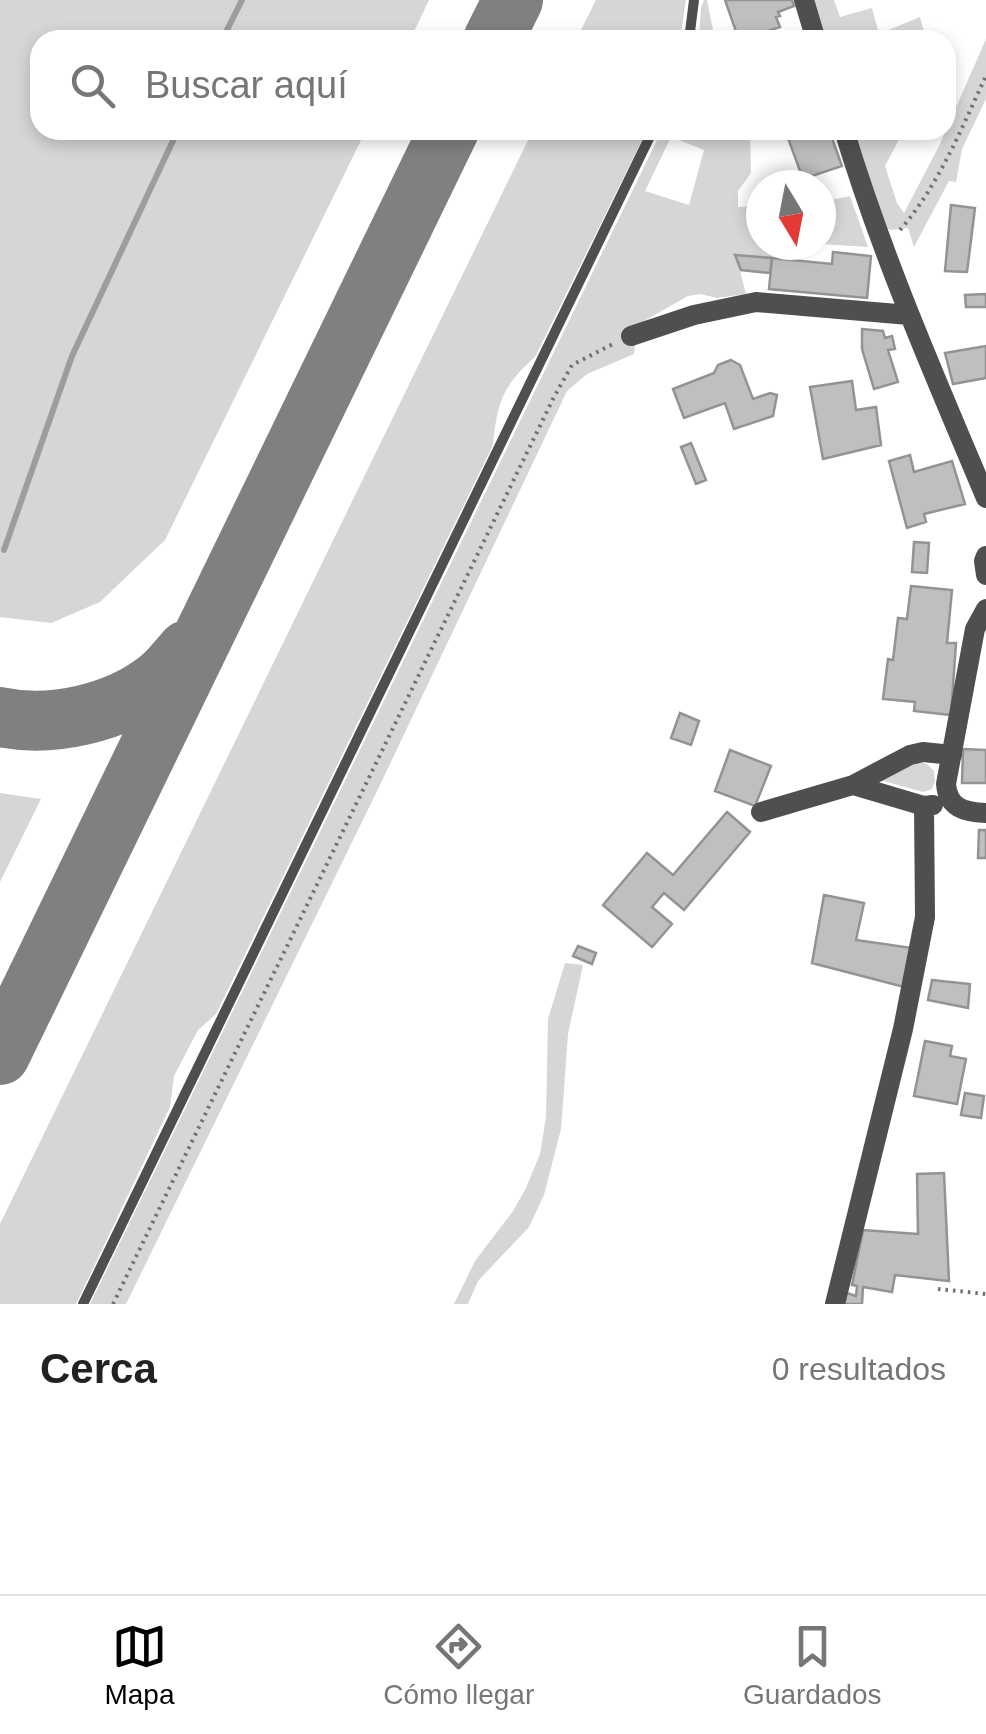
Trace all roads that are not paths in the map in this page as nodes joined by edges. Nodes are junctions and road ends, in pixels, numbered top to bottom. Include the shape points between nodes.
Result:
1 (694, 0) edge
2 (804, 0) edge
3 (691, 30) edge
4 (813, 30) edge
5 (648, 140) edge
6 (847, 140) edge
7 (909, 316) junction
8 (631, 336) road end
9 (986, 498) edge
10 (986, 556) edge
11 (986, 575) edge
12 (986, 608) edge
13 (952, 755) junction
14 (853, 785) junction
15 (952, 803) junction
16 (924, 806) junction
17 (761, 812) dead end
18 (986, 814) edge
19 (83, 1304) edge
20 (834, 1304) edge

1 - 3 lane
2 - 4 street
5 - 19 lane
6 - 7 street
7 - 8 street via 756,302
7 - 9 street
10 - 11 street
12 - 13 street via 975,629
13 - 14 street via 910,755
13 - 15 street via 946,784
14 - 16 street
14 - 17 street
15 - 16 street
15 - 18 street
16 - 20 street via 925,918

